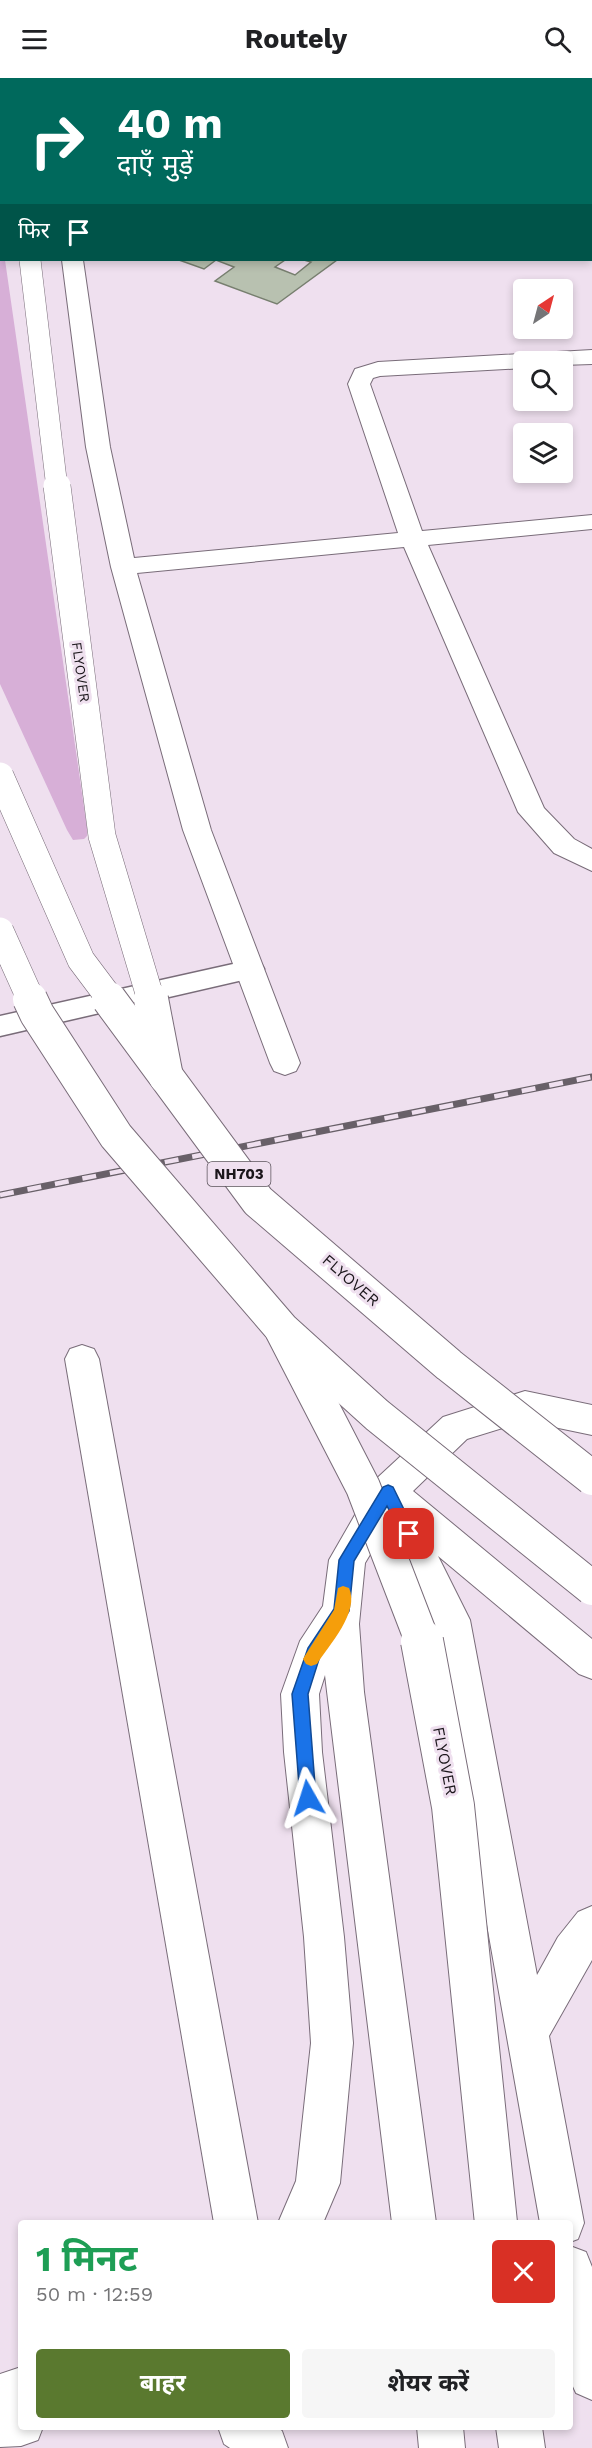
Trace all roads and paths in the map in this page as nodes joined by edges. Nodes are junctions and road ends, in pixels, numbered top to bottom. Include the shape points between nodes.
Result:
1 (30, 261) edge
2 (72, 261) edge
3 (592, 357) edge
4 (592, 522) edge
5 (412, 540) junction
6 (123, 567) junction
7 (0, 776) edge
8 (592, 861) edge
9 (0, 932) edge
10 (251, 969) junction
11 (0, 1026) edge
12 (285, 1063) dead end
13 (166, 1077) junction
14 (282, 1329) junction
15 (82, 1359) dead end
16 (592, 1420) edge
17 (592, 1478) edge
18 (388, 1491) junction
19 (592, 1588) edge
20 (341, 1611) junction
21 (592, 1662) edge
22 (592, 1926) edge
23 (528, 2032) junction
24 (235, 2220) edge
25 (301, 2220) edge
26 (414, 2220) edge
27 (496, 2220) edge
28 (561, 2220) edge
29 (573, 2290) edge
30 (582, 2355) edge
31 (18, 2391) edge
32 (0, 2397) edge
33 (18, 2423) edge
34 (0, 2424) edge
35 (244, 2430) edge
36 (440, 2430) edge
37 (519, 2430) edge
38 (265, 2448) edge
39 (442, 2448) edge
40 (522, 2448) edge

1 - 13 main road, FLYOVER, bridge via 102,836 156,1016
2 - 6 main road via 98,447
3 - 5 main road via 378,369 363,374 359,384
4 - 5 main road
5 - 6 main road
5 - 8 main road via 532,812 564,846
6 - 10 main road via 197,830
7 - 13 main road, FLYOVER / NH703, bridge via 81,960
9 - 14 main road, FLYOVER, bridge via 37,1014 116,1136
10 - 11 lane
10 - 12 main road
13 - 17 main road, FLYOVER / NH703, bridge via 258,1201 449,1365
14 - 19 main road, FLYOVER, bridge via 378,1415
14 - 27 main road, FLYOVER, bridge via 363,1487 423,1644 453,1806
15 - 24 main road
16 - 18 main road via 525,1406 455,1428
18 - 20 main road via 347,1560
18 - 21 main road
18 - 23 main road via 451,1620
20 - 25 main road via 313,1653 300,1694 332,2043 318,2183
20 - 26 main road via 348,1716
22 - 23 main road
23 - 28 main road
29 - 30 main road
31 - 32 main road
33 - 34 main road
35 - 38 main road
36 - 39 main road
37 - 40 main road

